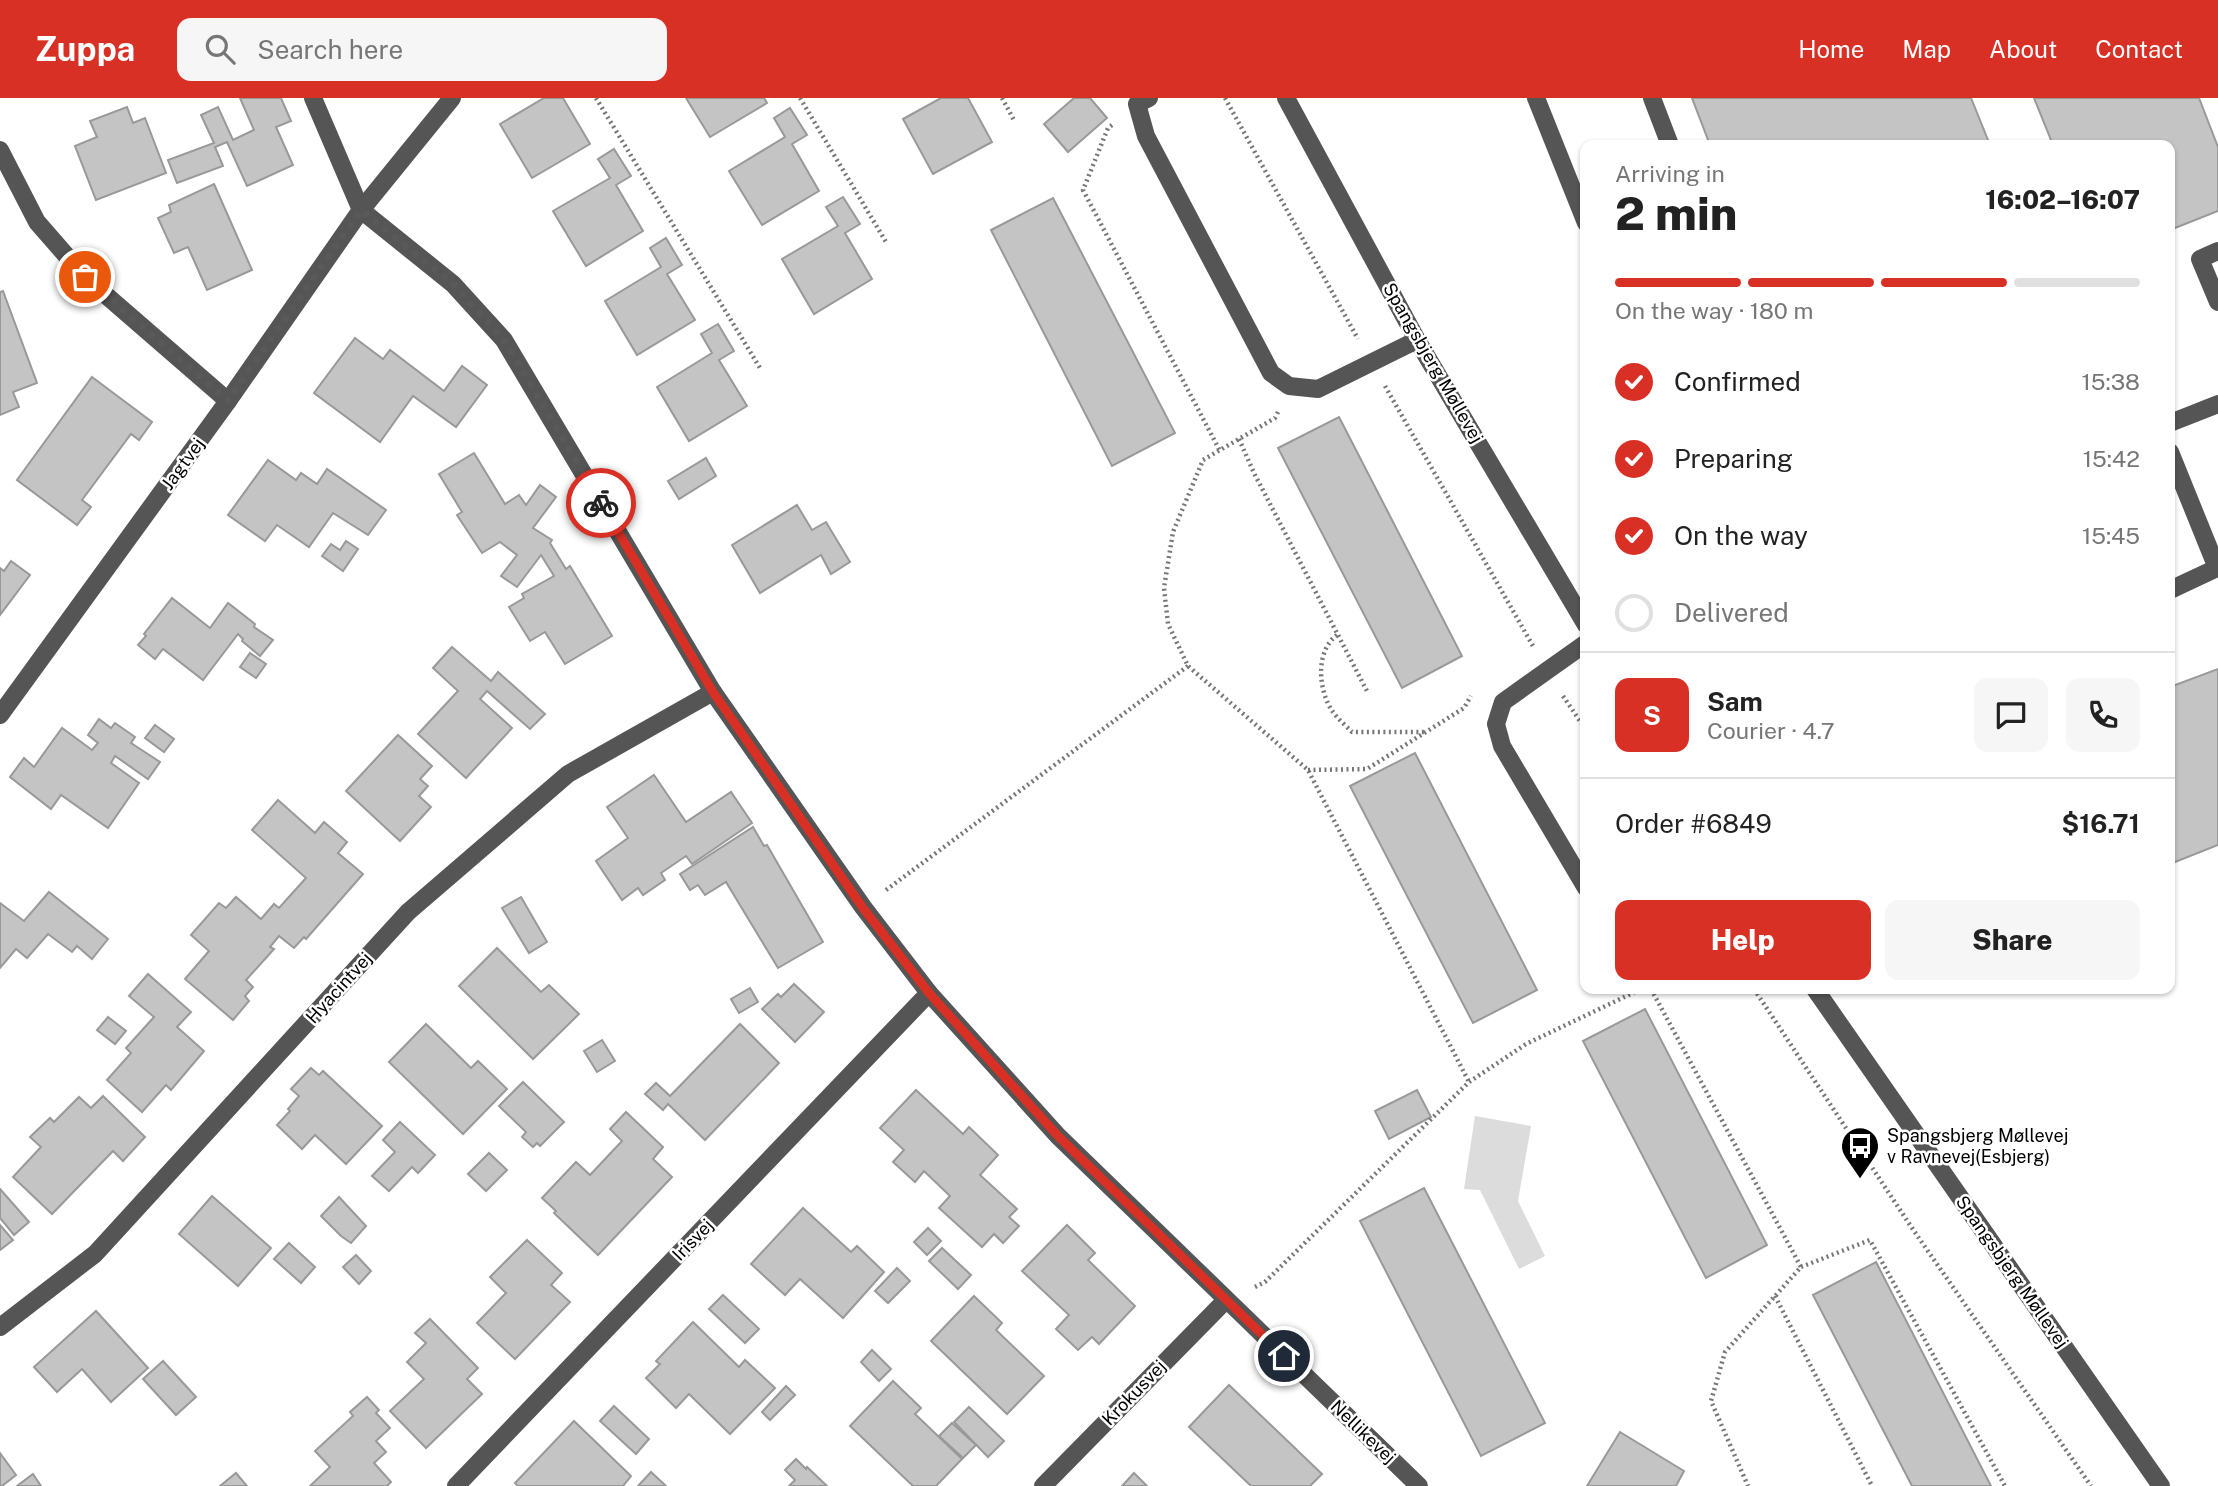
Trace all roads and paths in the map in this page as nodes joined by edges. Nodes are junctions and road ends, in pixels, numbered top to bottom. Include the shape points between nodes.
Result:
1 (313, 98) edge
2 (452, 98) edge
3 (597, 98) edge
4 (800, 98) edge
5 (1002, 98) edge
6 (1225, 98) edge
7 (1286, 98) edge
8 (1536, 98) edge
9 (1652, 98) edge
10 (1143, 101) edge
11 (1015, 122) dead end
12 (1668, 140) edge
13 (0, 150) edge
14 (1580, 208) edge
15 (361, 210) junction
16 (886, 242) dead end
17 (2218, 251) edge
18 (2218, 302) edge
19 (1417, 340) junction
20 (1371, 363) junction
21 (761, 368) dead end
22 (1289, 386) junction
23 (228, 401) junction
24 (2218, 404) edge
25 (2175, 422) edge
26 (1239, 439) junction
27 (1220, 451) junction
28 (2175, 464) edge
29 (2218, 569) edge
30 (2175, 588) edge
31 (1580, 615) edge
32 (1337, 635) junction
33 (1580, 647) edge
34 (1188, 666) junction
35 (1546, 670) junction
36 (713, 692) junction
37 (1368, 693) dead end
38 (1511, 696) junction
39 (0, 715) edge
40 (1580, 721) edge
41 (1426, 732) junction
42 (1308, 770) junction
43 (1580, 878) edge
44 (863, 908) junction
45 (929, 993) junction
46 (1631, 994) edge
47 (1654, 994) edge
48 (1757, 994) edge
49 (1818, 994) edge
50 (1469, 1082) junction
51 (1801, 1267) junction
52 (1775, 1296) junction
53 (1226, 1300) junction
54 (0, 1327) edge
55 (1869, 1485) edge
56 (456, 1486) edge
57 (1043, 1486) edge
58 (1419, 1486) edge
59 (1748, 1486) edge
60 (2005, 1486) edge
61 (2091, 1486) edge
62 (2161, 1486) edge

1 - 15 street
2 - 15 street, Jagtvej
3 - 21 path
4 - 16 path
5 - 11 path
6 - 20 path
7 - 19 street, Spangsbjerg Møllevej
8 - 14 street
9 - 12 street
10 - 22 street via 1146,136 1271,373
10 - 27 path via 1108,128 1083,190
13 - 23 street via 37,222 85,277
15 - 23 street, Jagtvej
15 - 36 street, Nellikevej via 453,284 504,340
17 - 18 street via 2200,259
19 - 20 street
19 - 31 street, Spangsbjerg Møllevej
20 - 22 street via 1318,389
20 - 35 path
22 - 26 path via 1275,418
23 - 39 street, Jagtvej
24 - 25 street
26 - 27 path
26 - 32 path
27 - 34 path via 1203,460 1173,532 1164,588 1168,624
28 - 29 street
29 - 30 street
32 - 37 path
32 - 41 path via 1329,641 1319,671 1331,710 1352,732
33 - 35 street
34 - 42 path
34 - 44 path
35 - 38 street
35 - 40 path
36 - 44 street, Nellikevej
36 - 54 street, Hyacintvej via 568,774 408,912 95,1254
38 - 41 path via 1481,681 1464,708
38 - 43 street via 1503,702 1496,724 1502,747
41 - 42 path via 1367,769
42 - 50 path
44 - 45 street, Nellikevej
45 - 53 street, Nellikevej via 1058,1136
45 - 56 street, Irisvej
46 - 50 path via 1526,1045
47 - 51 path
48 - 61 path
49 - 62 street, Spangsbjerg Møllevej
50 - 53 path via 1265,1282
51 - 52 path
51 - 60 path via 1870,1240
52 - 55 path
52 - 59 path via 1725,1352 1711,1401
53 - 57 street, Krokusvej
53 - 58 street, Nellikevej

